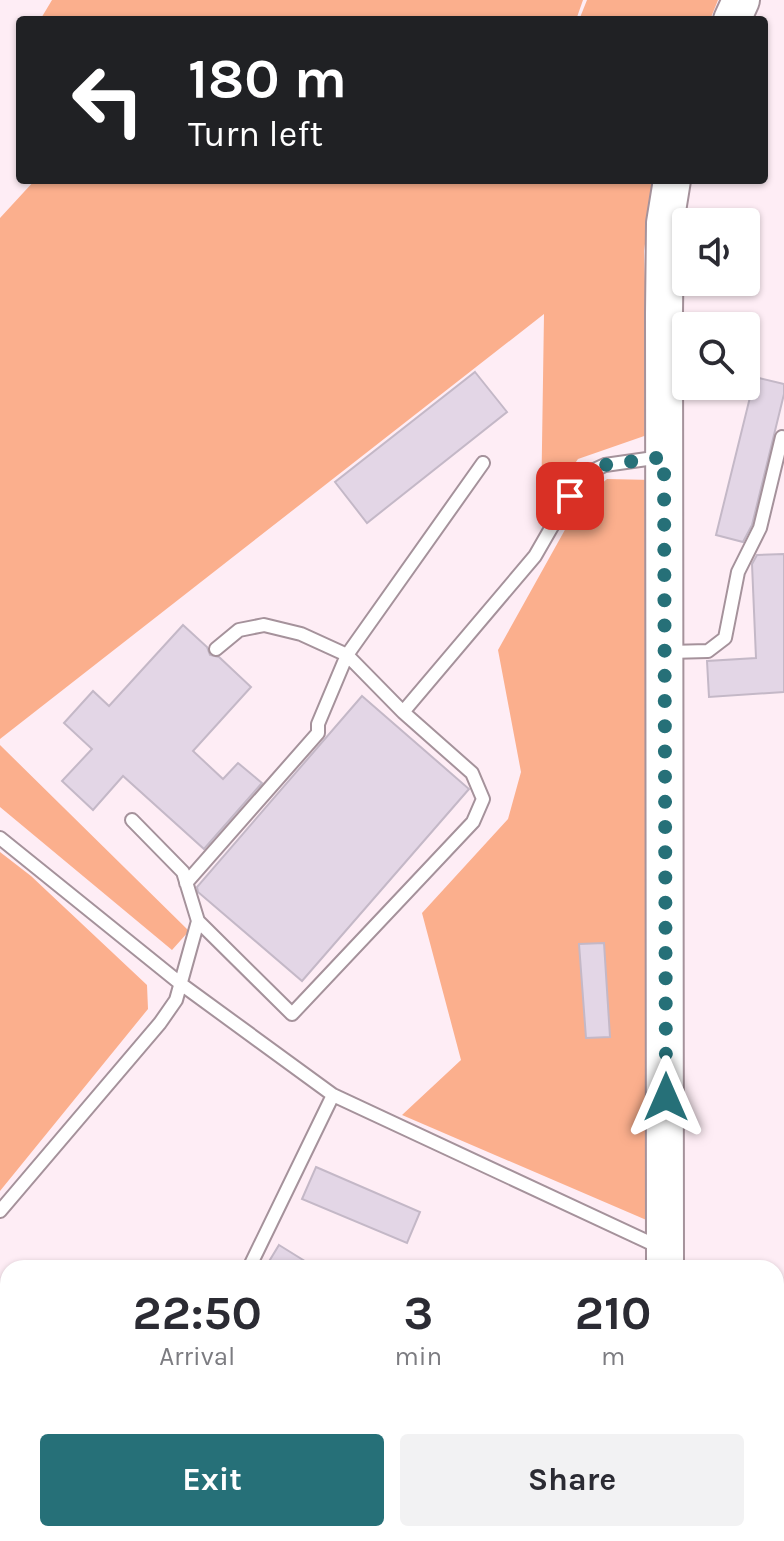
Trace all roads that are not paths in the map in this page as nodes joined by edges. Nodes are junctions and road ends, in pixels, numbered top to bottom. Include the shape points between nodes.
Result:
1 (671, 184) edge
2 (782, 437) edge
3 (664, 457) junction
4 (483, 463) dead end
5 (216, 649) dead end
6 (666, 652) junction
7 (347, 655) junction
8 (403, 712) junction
9 (132, 820) dead end
10 (0, 838) edge
11 (186, 883) junction
12 (198, 921) junction
13 (181, 984) junction
14 (333, 1095) junction
15 (0, 1211) edge
16 (665, 1259) edge
17 (253, 1260) edge

1 - 3 main road via 665,223
2 - 6 lane via 760,528 738,572 725,638 708,651
3 - 6 main road
3 - 8 lane via 605,465 581,476 535,556
4 - 7 lane
5 - 7 lane via 239,630 264,625 301,634
6 - 16 main road
7 - 8 lane
7 - 11 lane via 318,733
8 - 12 lane via 472,773 483,799 473,822 292,1014
9 - 11 lane via 183,872
10 - 13 lane
11 - 12 lane
12 - 13 lane
13 - 14 lane
13 - 15 lane via 160,1023
14 - 16 lane
14 - 17 lane

